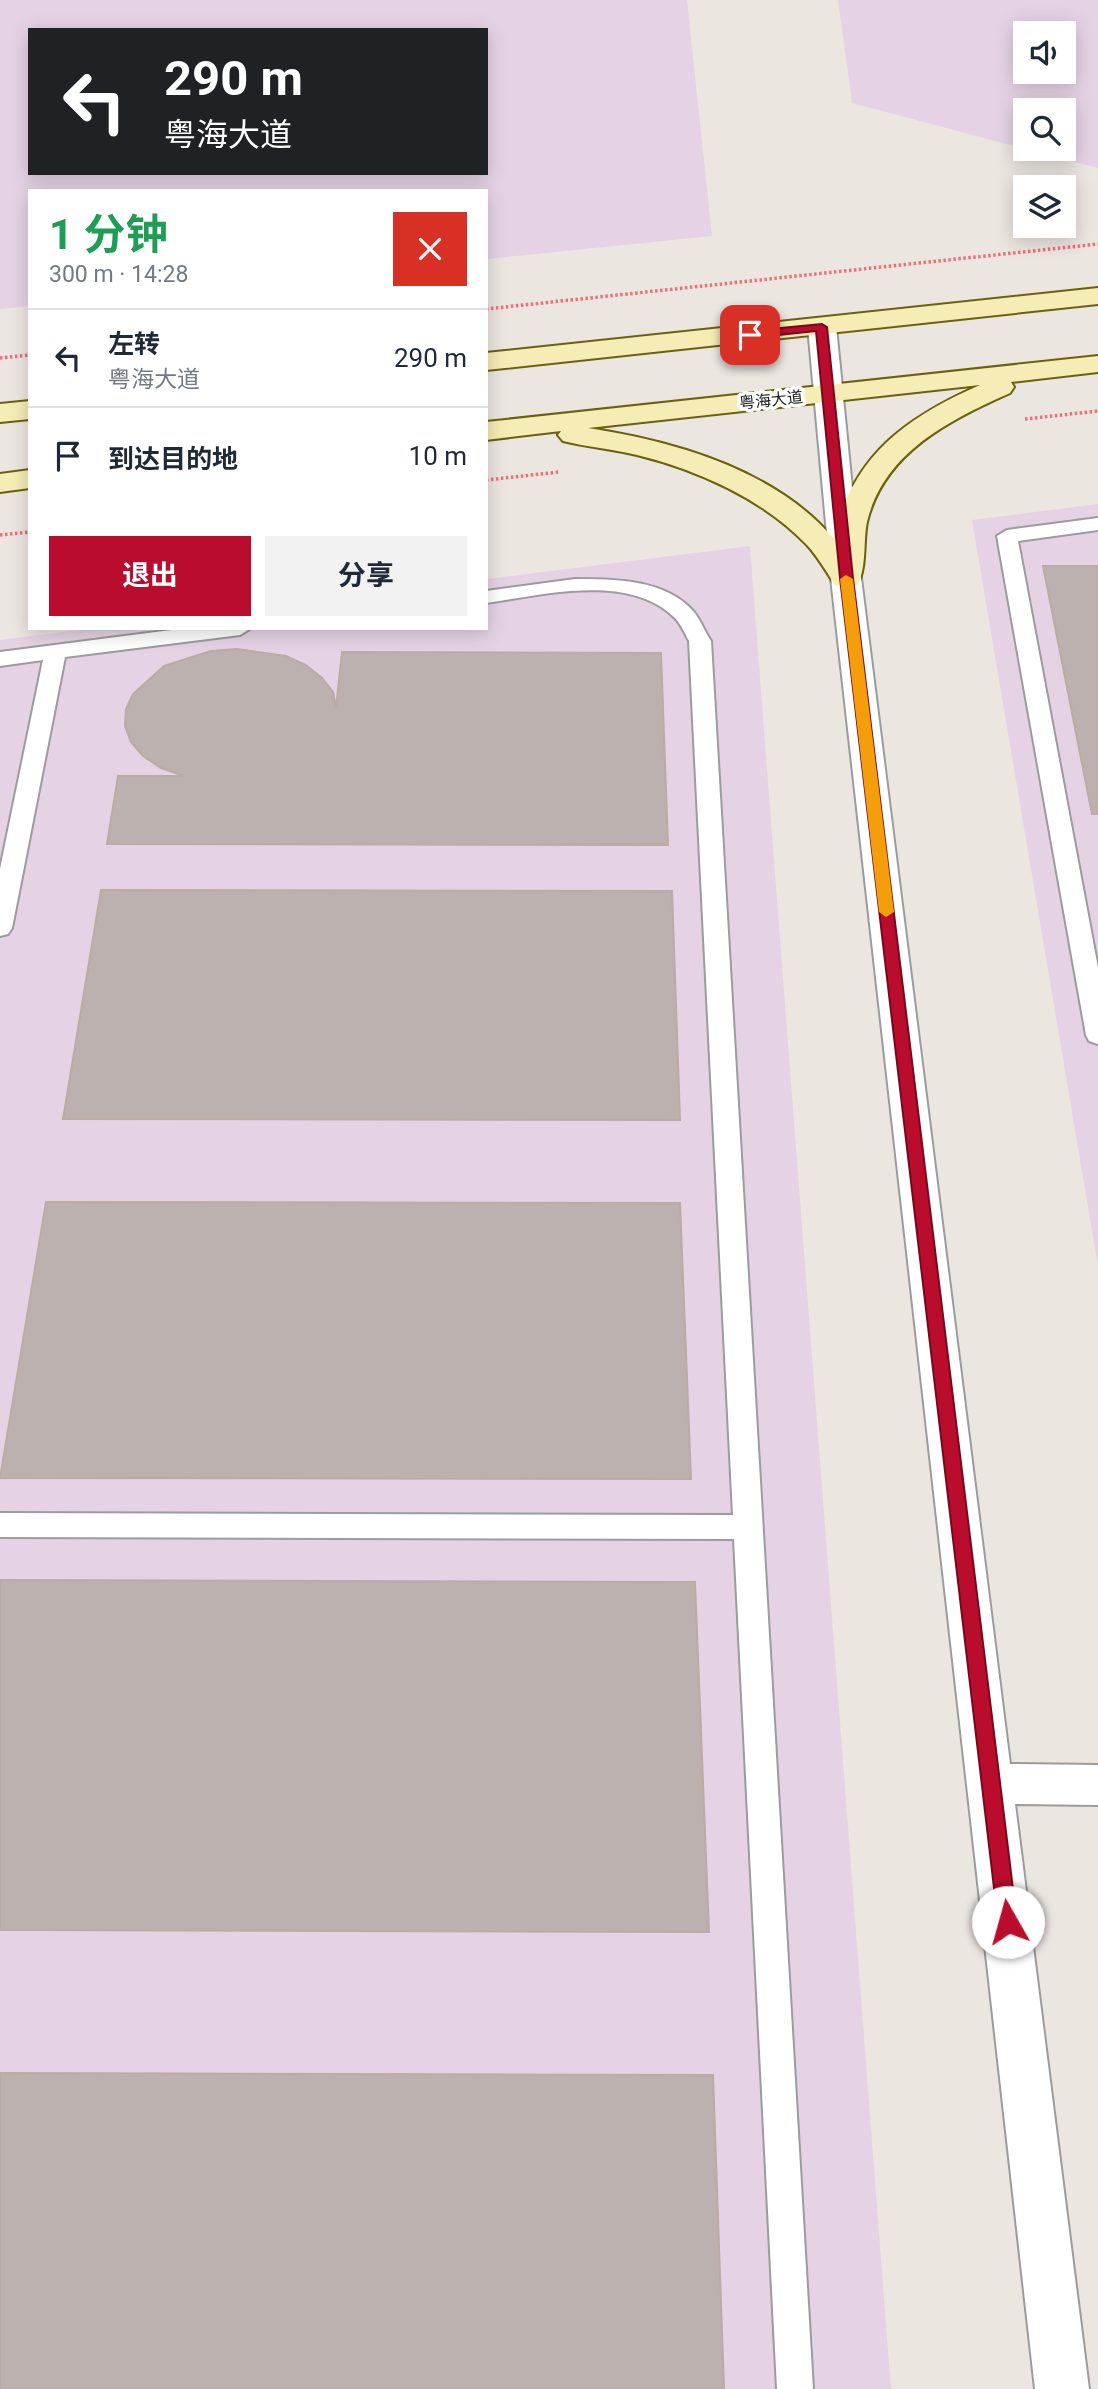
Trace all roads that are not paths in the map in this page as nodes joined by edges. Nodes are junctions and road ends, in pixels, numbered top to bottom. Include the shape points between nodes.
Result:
1 (1098, 296) edge
2 (822, 327) junction
3 (488, 362) edge
4 (1098, 364) edge
5 (1062, 368) junction
6 (830, 394) junction
7 (28, 410) edge
8 (0, 413) edge
9 (488, 431) edge
10 (488, 431) edge
11 (28, 480) edge
12 (0, 483) edge
13 (1098, 524) edge
14 (846, 578) junction
15 (488, 597) edge
16 (225, 630) edge
17 (55, 652) junction
18 (0, 659) edge
19 (0, 928) edge
20 (1098, 1035) edge
21 (0, 1525) edge
22 (748, 1527) junction
23 (992, 1784) junction
24 (1098, 1785) edge
25 (795, 2389) edge
26 (1062, 2389) edge

1 - 2 main road
2 - 3 main road
2 - 6 street
4 - 5 main road, 粤海大道
5 - 6 main road, 粤海大道
5 - 14 main road via 960,403 890,453 867,482 852,512 845,544
6 - 9 main road, 粤海大道
6 - 14 street
7 - 8 main road
10 - 14 main road via 607,439 716,470 771,500 816,537
11 - 12 main road
13 - 20 lane via 1007,536
14 - 23 street
15 - 22 lane via 587,584 632,588 653,594 685,614 700,640
16 - 17 lane
17 - 18 lane
17 - 19 lane
21 - 22 lane
22 - 25 lane
23 - 24 street
23 - 26 street

